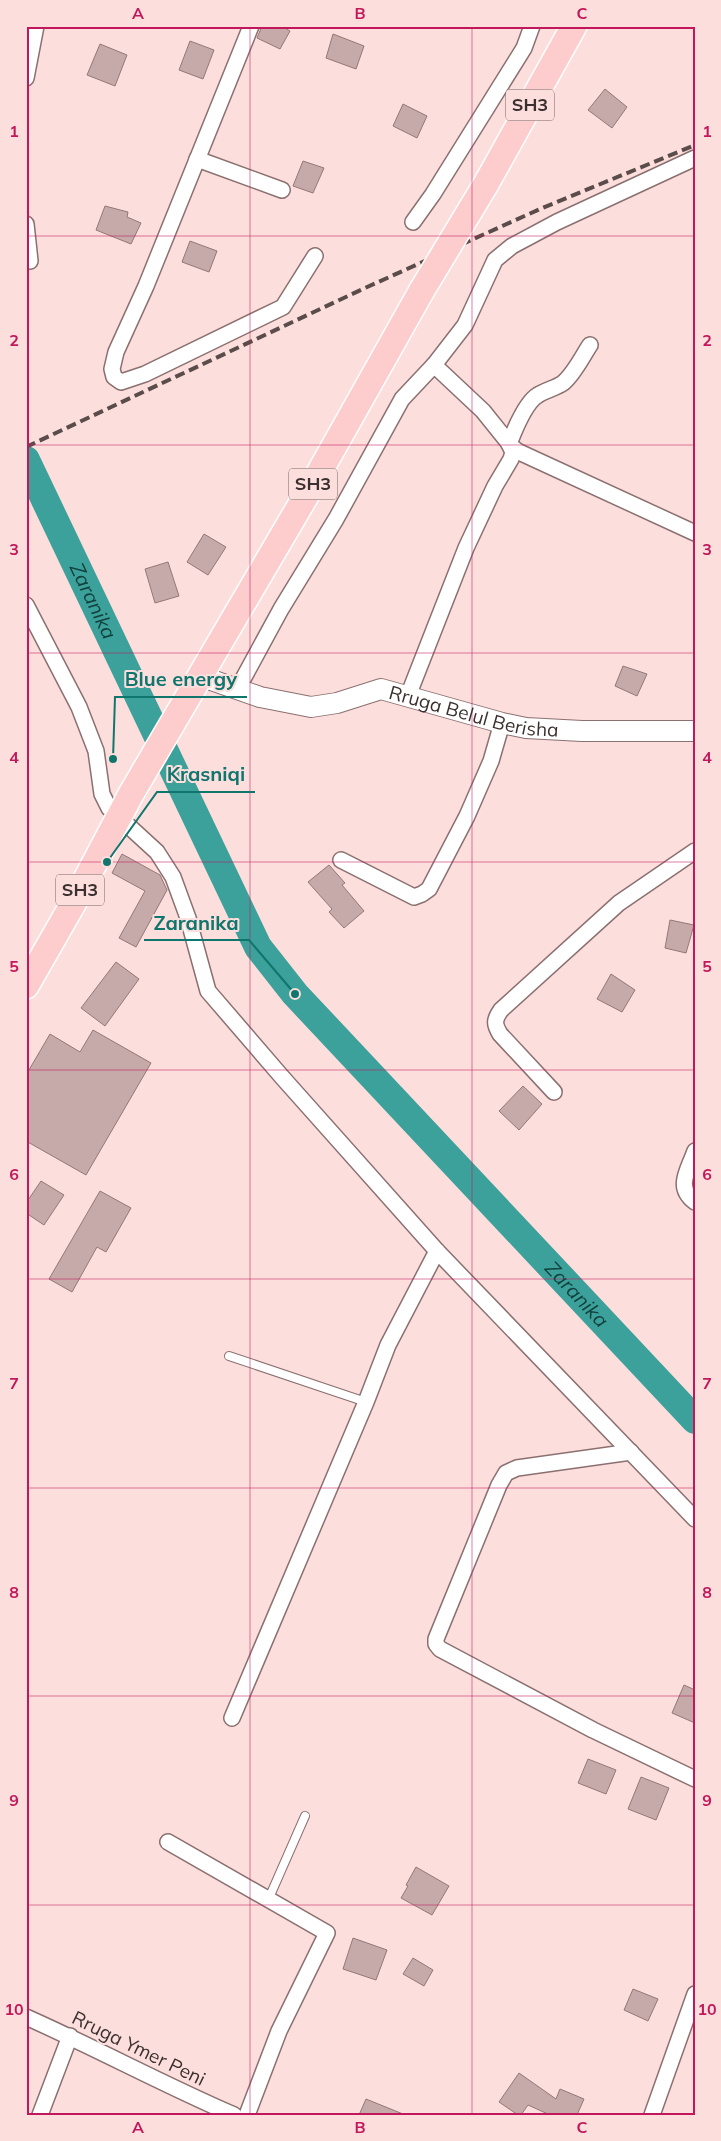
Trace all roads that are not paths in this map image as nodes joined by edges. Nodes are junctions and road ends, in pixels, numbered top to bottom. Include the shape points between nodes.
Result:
1 (36, 26) edge
2 (252, 26) edge
3 (532, 26) edge
4 (574, 26) edge
5 (26, 78) edge
6 (695, 158) edge
7 (197, 159) junction
8 (282, 190) dead end
9 (413, 222) dead end
10 (26, 224) edge
11 (315, 256) dead end
12 (30, 261) dead end
13 (590, 345) dead end
14 (434, 365) junction
15 (509, 444) junction
16 (695, 533) edge
17 (26, 605) edge
18 (195, 685) junction
19 (237, 690) junction
20 (408, 696) junction
21 (502, 723) junction
22 (695, 731) edge
23 (119, 816) junction
24 (695, 851) edge
25 (341, 860) dead end
26 (26, 986) edge
27 (554, 1092) dead end
28 (695, 1151) edge
29 (695, 1202) edge
30 (437, 1251) junction
31 (229, 1356) dead end
32 (366, 1402) junction
33 (632, 1452) junction
34 (695, 1519) edge
35 (232, 1718) dead end
36 (695, 1779) edge
37 (305, 1816) dead end
38 (168, 1842) dead end
39 (268, 1898) junction
40 (695, 1994) edge
41 (26, 2016) edge
42 (70, 2036) junction
43 (40, 2115) edge
44 (234, 2115) edge
45 (247, 2115) edge
46 (652, 2115) edge

1 - 5 street
2 - 7 street
3 - 9 street via 524,48
4 - 18 main road, SH3, bridge
6 - 14 street via 512,246 495,260 465,326
7 - 8 street
7 - 11 street via 116,352 112,369 114,377 121,382 145,374 283,307
10 - 12 street
13 - 15 street via 563,383 531,401
14 - 15 street via 483,411
14 - 19 street via 402,399 336,519 280,609
15 - 16 street via 519,452
15 - 20 street via 513,452 511,459 494,486 472,535
17 - 23 street via 79,707 96,751 102,794 109,808
18 - 19 street, Rruga Belul Berisha
18 - 23 main road, SH3
19 - 20 street, Rruga Belul Berisha via 312,707 381,689
20 - 21 street, Rruga Belul Berisha
21 - 22 street, Rruga Belul Berisha via 526,728 582,731
21 - 25 street via 491,761 467,816 429,889 414,897
23 - 26 main road, SH3
23 - 30 street via 158,852 173,876 208,990
24 - 27 street via 619,903 495,1019 500,1034
28 - 29 street via 683,1188
30 - 32 street via 388,1345
30 - 33 street
31 - 32 lane
32 - 35 street
33 - 34 street
33 - 36 street via 517,1468 506,1473 436,1644 593,1730
37 - 39 lane
38 - 39 street
39 - 45 street via 327,1933 279,2030
40 - 46 street
41 - 42 street, Rruga Ymer Peni
42 - 43 street
42 - 44 street, Rruga Ymer Peni via 172,2088

